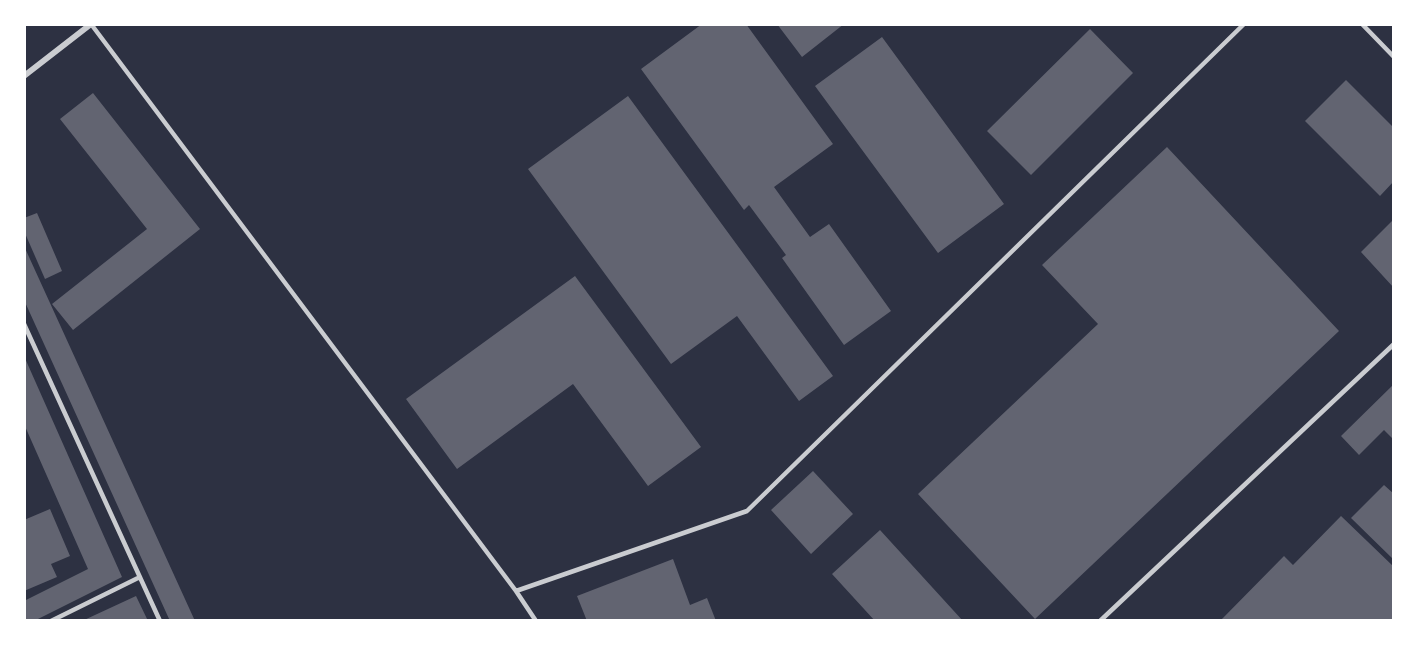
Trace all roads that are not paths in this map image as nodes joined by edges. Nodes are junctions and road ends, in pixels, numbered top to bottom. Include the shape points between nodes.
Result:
1 (91, 24) edge
2 (1244, 24) edge
3 (1362, 24) edge
4 (1394, 57) edge
5 (24, 76) edge
6 (24, 324) edge
7 (1394, 344) edge
8 (140, 577) junction
9 (516, 591) junction
10 (51, 621) edge
11 (160, 621) edge
12 (536, 621) edge
13 (1100, 621) edge

1 - 5 street
1 - 9 lane
2 - 9 lane via 747,511
3 - 4 lane
6 - 8 lane
7 - 13 lane
8 - 10 lane
8 - 11 lane
9 - 12 lane

